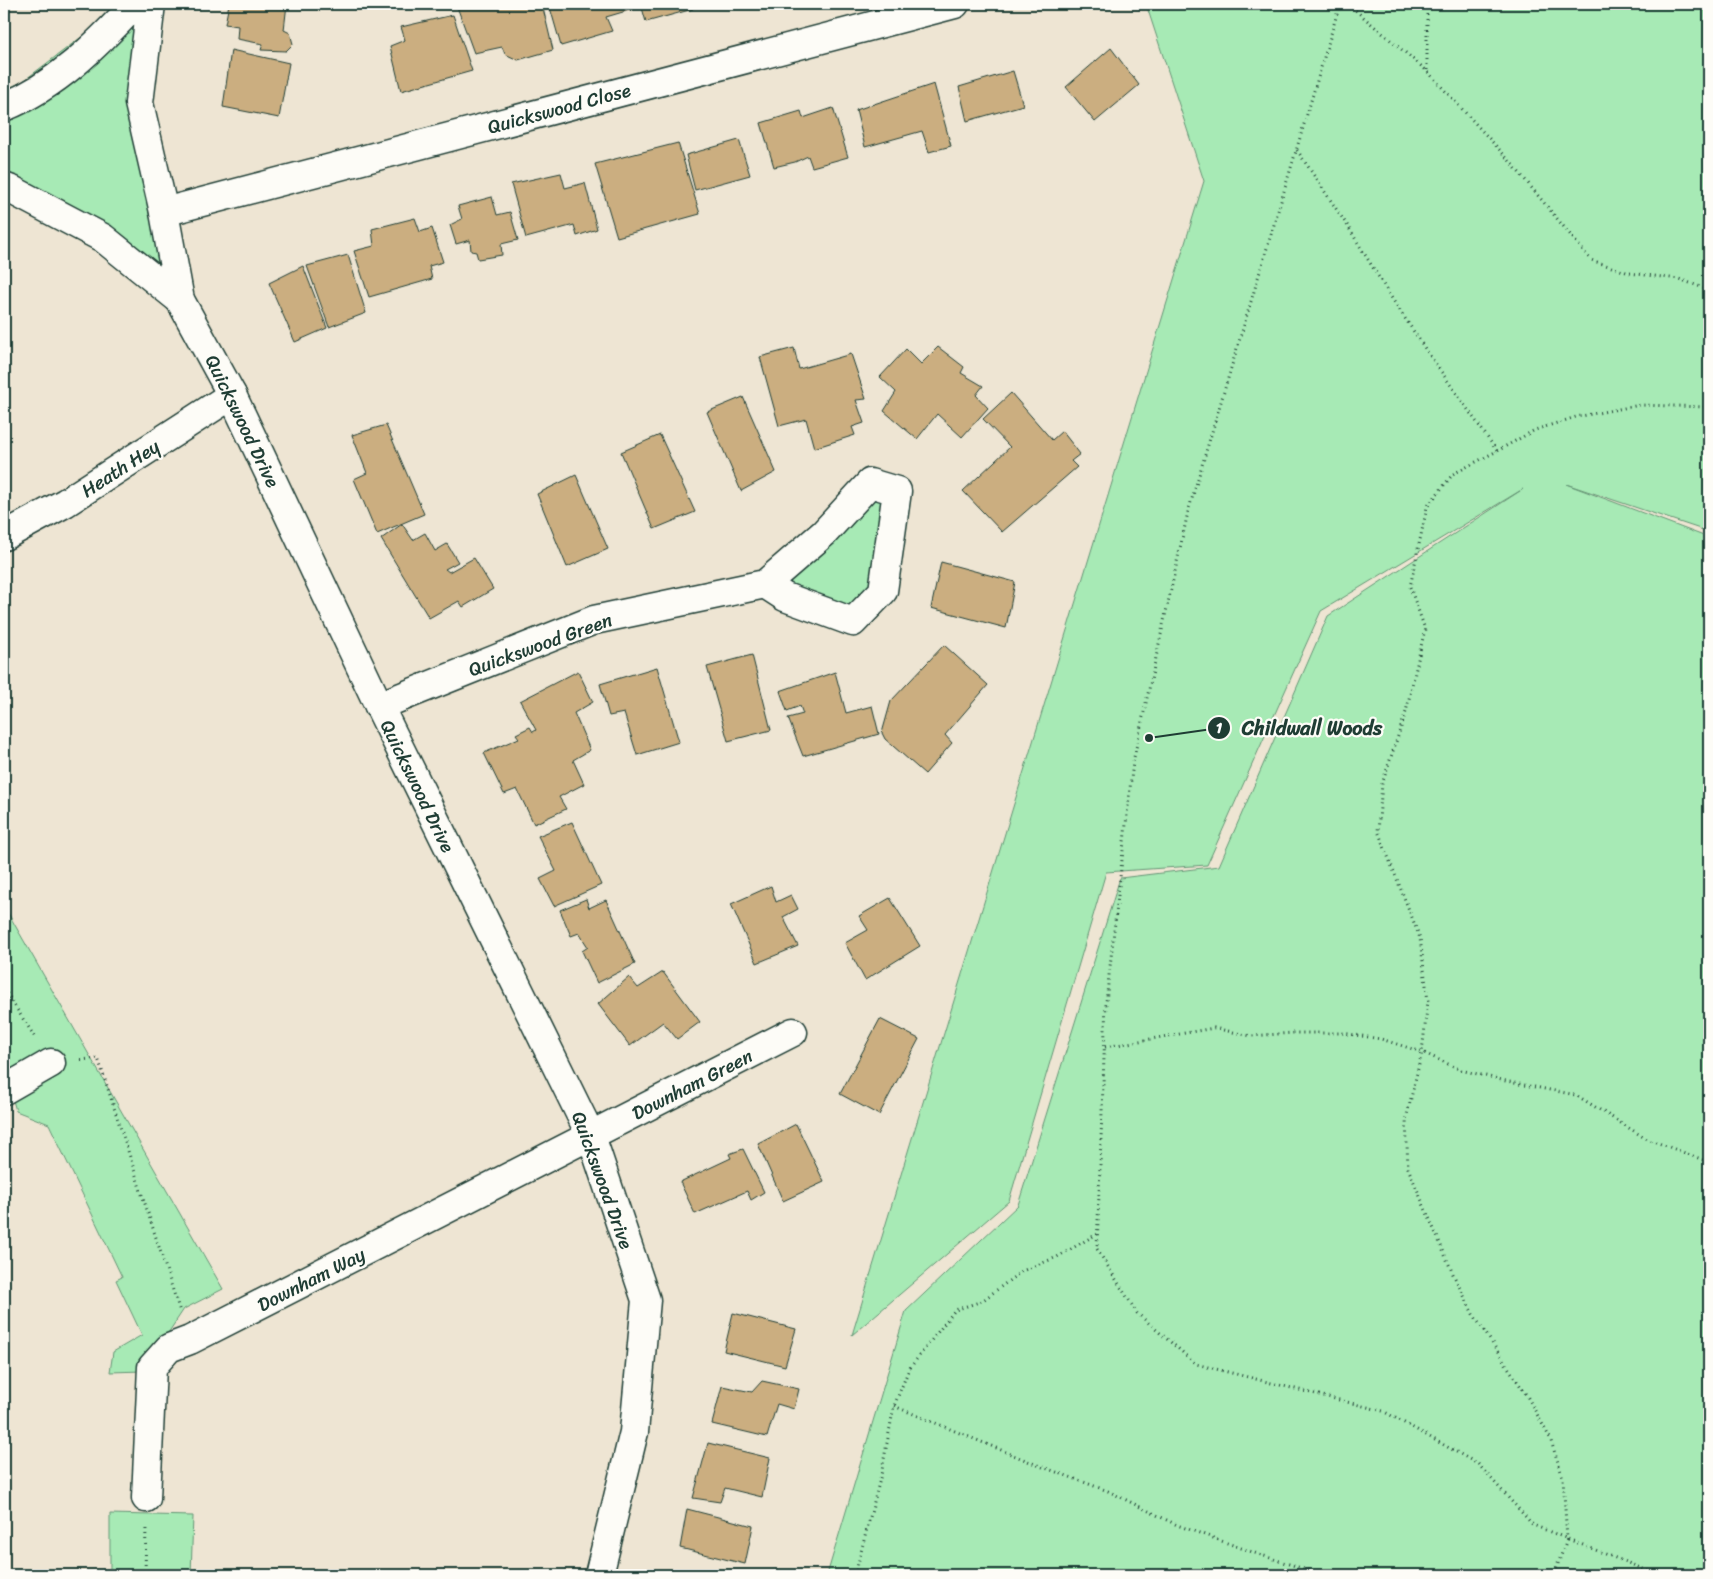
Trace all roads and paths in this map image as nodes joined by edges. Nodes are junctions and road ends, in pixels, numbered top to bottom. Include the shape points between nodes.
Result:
1 (135, 4) edge
2 (150, 4) edge
3 (954, 4) edge
4 (1340, 4) edge
5 (1348, 4) edge
6 (1427, 4) edge
7 (1428, 71) junction
8 (4, 107) edge
9 (1296, 150) junction
10 (4, 187) edge
11 (164, 212) junction
12 (1709, 290) edge
13 (180, 300) junction
14 (232, 395) junction
15 (1709, 407) edge
16 (1497, 452) junction
17 (4, 536) edge
18 (765, 584) junction
19 (379, 706) junction
20 (4, 989) edge
21 (793, 1032) dead end
22 (1104, 1047) junction
23 (1422, 1052) junction
24 (51, 1063) junction
25 (4, 1090) edge
26 (591, 1136) junction
27 (1709, 1162) edge
28 (1098, 1234) junction
29 (190, 1340) junction
30 (894, 1406) junction
31 (146, 1498) joint
32 (1568, 1539) junction
33 (145, 1575) edge
34 (599, 1575) edge
35 (855, 1575) edge
36 (1323, 1575) edge
37 (1554, 1575) edge
38 (1658, 1575) edge

1 - 8 street via 64,72 39,90
2 - 11 street, Quickswood Drive via 139,103
3 - 11 street, Quickswood Close
4 - 9 path
5 - 7 path
6 - 7 path
7 - 12 path via 1508,159 1591,260 1629,273 1679,279
9 - 16 path via 1426,350
9 - 22 path via 1188,512 1133,762 1106,1002
10 - 13 street via 103,238
11 - 13 street, Quickswood Drive
13 - 14 street, Quickswood Drive
14 - 17 street, Heath Hey via 65,503
14 - 19 street, Quickswood Drive
15 - 16 path via 1640,406 1576,417 1535,430
16 - 23 path via 1453,474 1427,507 1410,587 1425,629 1406,712 1382,784 1378,831 1420,938 1428,1001
18 - 18 street, Quickswood Green via 785,597 853,622 883,591 897,491 870,483 824,533
18 - 19 street, Quickswood Green via 594,620
19 - 26 street, Quickswood Drive
20 - 24 path
21 - 26 street, Downham Green
22 - 23 path via 1214,1028 1250,1036 1342,1033 1381,1039
22 - 28 path
23 - 27 path via 1461,1070 1576,1095 1645,1138
23 - 32 path via 1406,1119 1408,1168 1473,1314 1527,1396 1550,1438 1563,1478
24 - 25 street
24 - 29 path via 98,1058
26 - 29 street, Downham Way
26 - 34 street, Quickswood Drive via 646,1300 634,1432
28 - 30 path via 1057,1257 1022,1271 982,1301 955,1310 910,1369
28 - 32 path via 1097,1249 1137,1312 1196,1364 1383,1411 1478,1464 1533,1525
29 - 31 street, Downham Way via 169,1348 152,1367
30 - 35 path via 881,1475
30 - 36 path via 1108,1491 1177,1525
31 - 33 path
32 - 37 path
32 - 38 path

